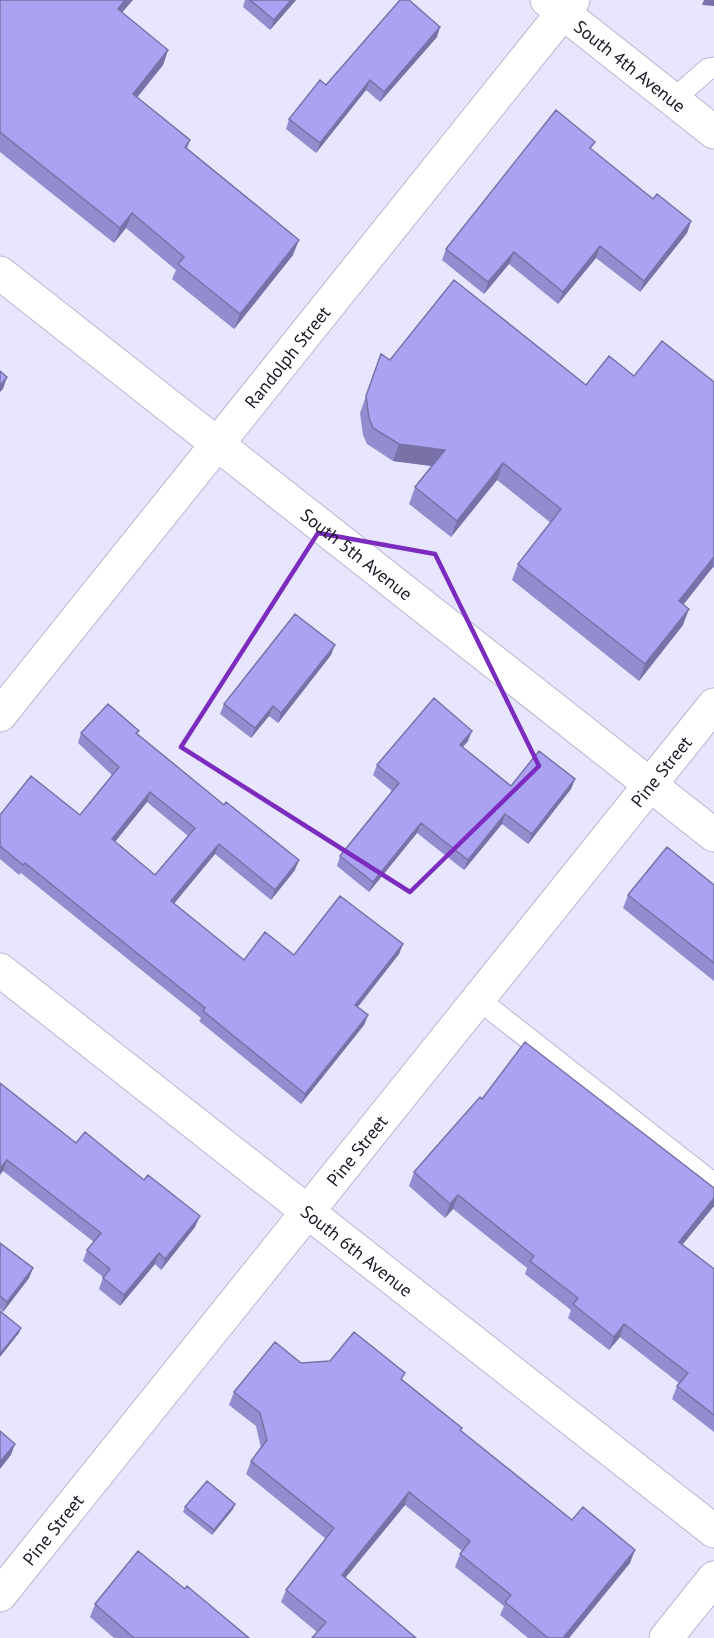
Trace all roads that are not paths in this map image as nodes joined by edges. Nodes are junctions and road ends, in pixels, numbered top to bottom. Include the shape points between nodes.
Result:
1 (561, 4) edge
2 (714, 68) edge
3 (673, 100) junction
4 (714, 132) edge
5 (0, 273) edge
6 (217, 443) junction
7 (714, 705) edge
8 (0, 715) edge
9 (650, 785) junction
10 (714, 835) edge
11 (0, 970) edge
12 (478, 999) junction
13 (714, 1184) edge
14 (307, 1212) junction
15 (714, 1531) edge
16 (714, 1578) edge
17 (0, 1595) edge
18 (666, 1638) edge

1 - 3 street, South 4th Avenue
1 - 6 street, Randolph Street
2 - 3 lane
3 - 4 street, South 4th Avenue
5 - 6 street, South 5th Avenue
6 - 8 street, Randolph Street
6 - 9 street, South 5th Avenue
7 - 9 street, Pine Street
9 - 10 street, South 5th Avenue
9 - 12 street, Pine Street
11 - 14 street, South 6th Avenue
12 - 13 lane
12 - 14 street, Pine Street
14 - 15 street, South 6th Avenue
14 - 17 street, Pine Street
16 - 18 street

